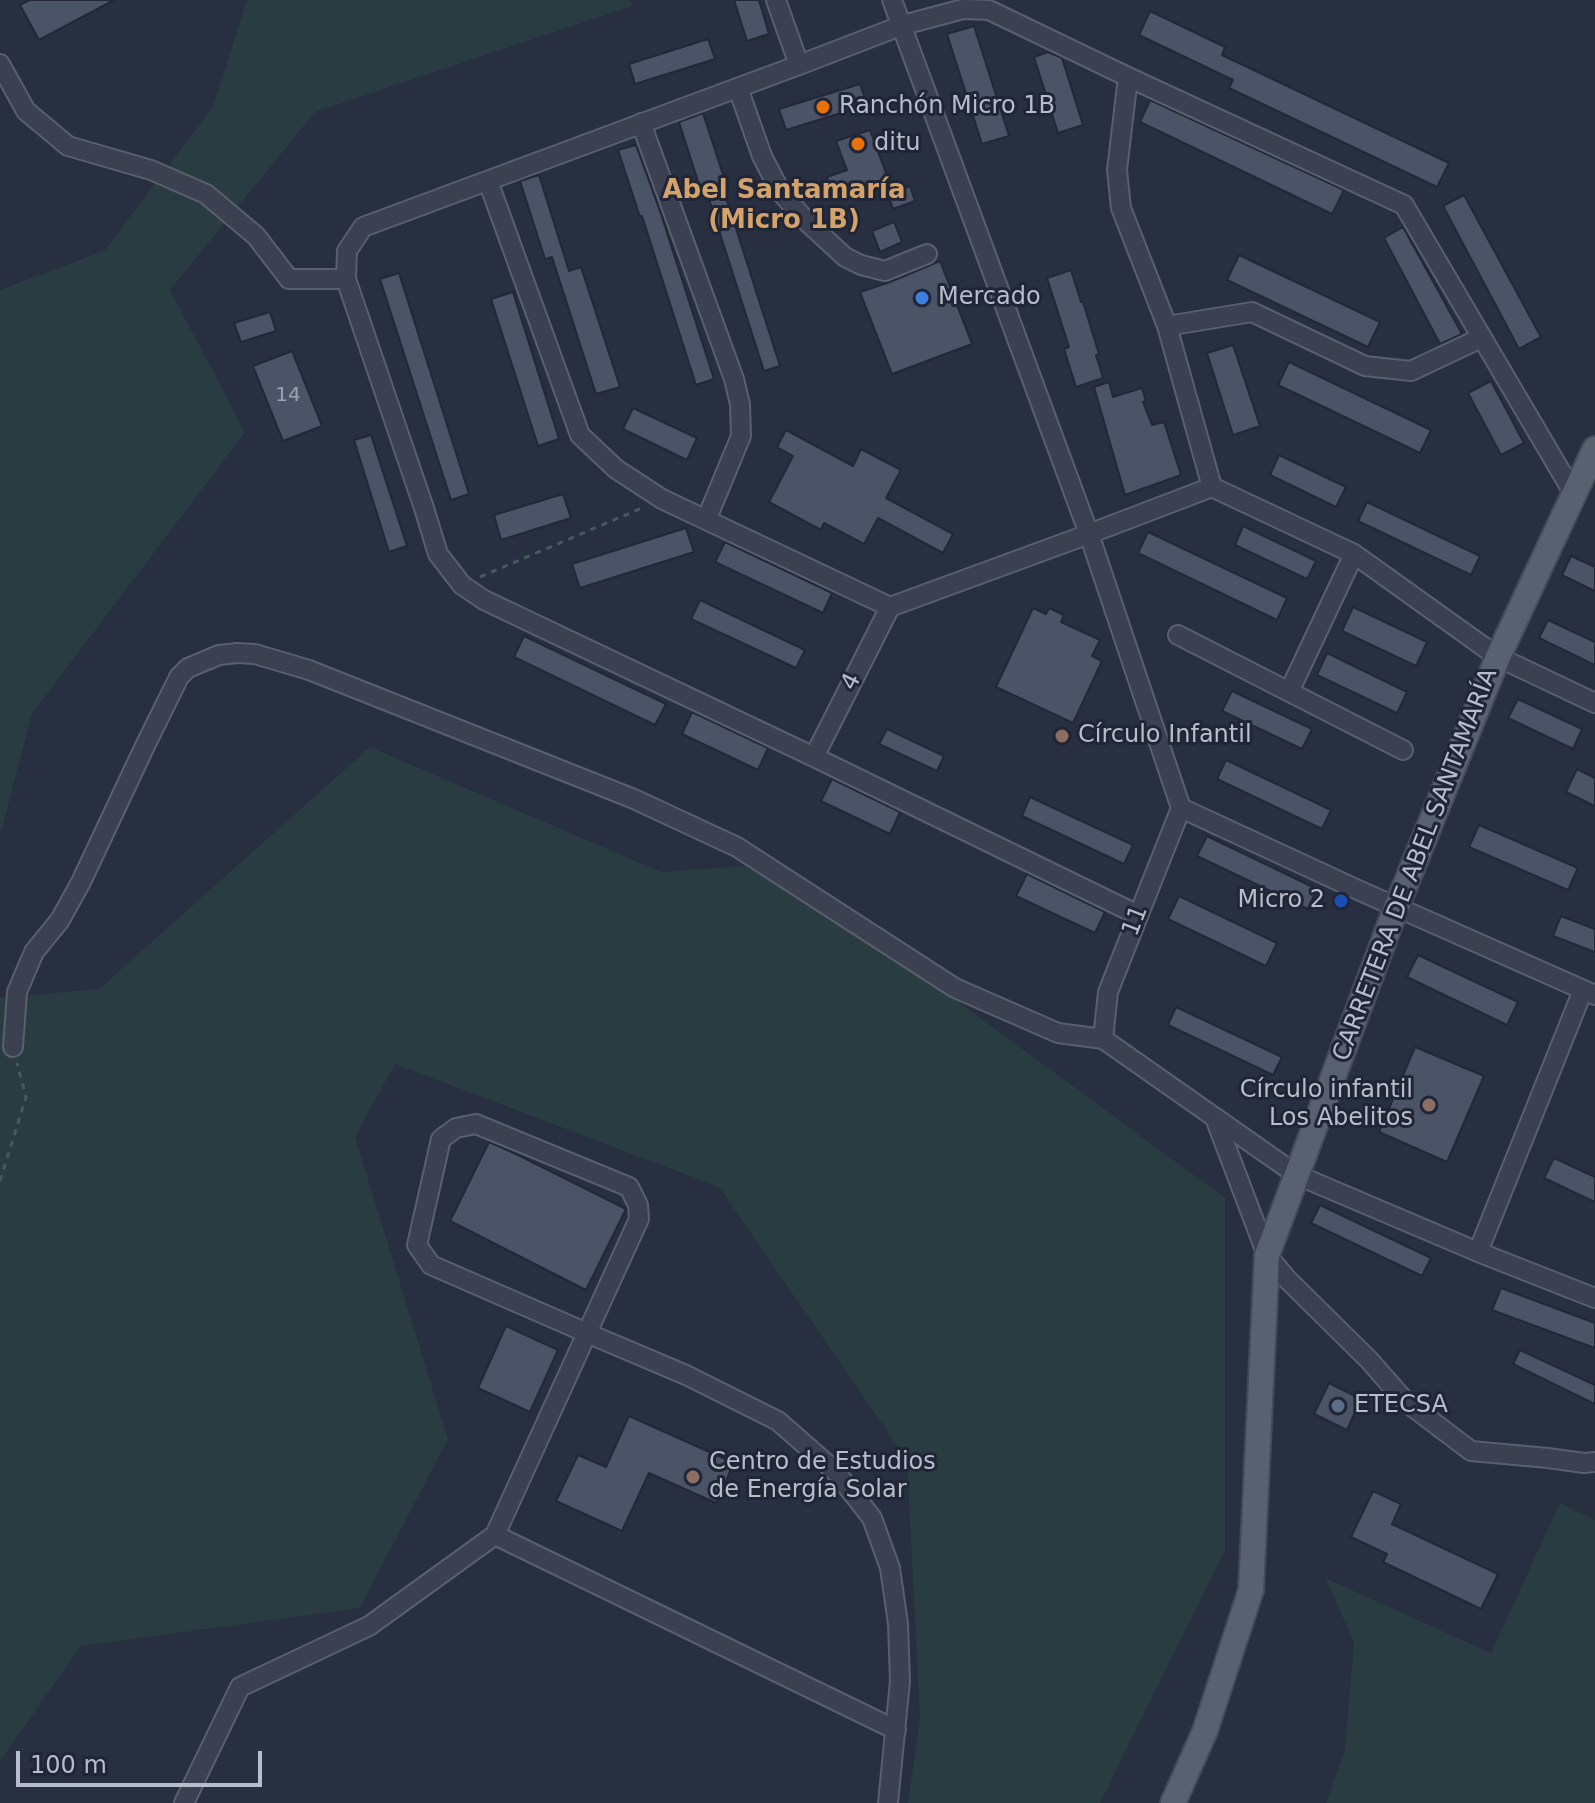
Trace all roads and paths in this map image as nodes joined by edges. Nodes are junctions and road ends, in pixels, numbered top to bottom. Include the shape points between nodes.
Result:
1 (776, 0) edge
2 (892, 0) edge
3 (903, 25) junction
4 (0, 64) edge
5 (799, 65) junction
6 (1128, 77) junction
7 (738, 88) junction
8 (641, 123) junction
9 (488, 181) junction
10 (927, 254) dead end
11 (346, 279) junction
12 (1167, 326) junction
13 (1481, 338) junction
14 (1595, 449) edge
15 (1212, 487) junction
16 (1574, 494) junction
17 (662, 499) junction
18 (707, 518) junction
19 (1089, 534) junction
20 (1354, 554) junction
21 (462, 585) junction
22 (890, 607) junction
23 (1178, 635) dead end
24 (1498, 657) junction
25 (1289, 692) junction
26 (1595, 703) edge
27 (1403, 750) dead end
28 (814, 757) junction
29 (1181, 808) junction
30 (1396, 908) junction
31 (1138, 915) junction
32 (1589, 993) edge
33 (1103, 1039) junction
34 (13, 1047) joint
35 (1215, 1118) junction
36 (1297, 1175) junction
37 (0, 1181) edge
38 (1478, 1252) junction
39 (1267, 1255) junction
40 (1595, 1298) edge
41 (587, 1333) junction
42 (1595, 1462) edge
43 (495, 1535) junction
44 (896, 1730) junction
45 (184, 1803) edge
46 (888, 1803) edge
47 (1173, 1803) edge

1 - 5 street
2 - 3 street
3 - 5 street
3 - 6 street via 963,9 989,10
3 - 19 street
4 - 11 street via 26,111 68,146 151,170 206,194 256,236 289,279
5 - 7 street
6 - 12 street via 1117,170 1121,208
6 - 13 street via 1404,205
7 - 8 street
7 - 10 street via 780,191 845,257 885,271
8 - 9 street
8 - 18 street via 740,404 741,436
9 - 11 street via 363,227 347,251
9 - 17 street via 580,435 616,469
11 - 21 street via 438,554
12 - 13 street via 1252,312 1365,366 1411,371
12 - 15 street
13 - 16 street
14 - 16 main road, CARRETERA DE ABEL SANTAMARÍA
15 - 19 street
15 - 20 street
16 - 24 main road, CARRETERA DE ABEL SANTAMARÍA
17 - 18 street
17 - 21 path
18 - 22 street
19 - 22 street
19 - 29 street
20 - 24 street
20 - 25 street
21 - 28 street
22 - 28 street, 4
23 - 25 street
24 - 26 street
24 - 30 main road, CARRETERA DE ABEL SANTAMARÍA
25 - 27 street
28 - 31 street
29 - 30 street
29 - 31 street, 11
30 - 32 street
30 - 36 main road, CARRETERA DE ABEL SANTAMARÍA
31 - 33 street, 11 via 1108,992
32 - 38 street
33 - 34 street via 1058,1033 955,988 737,847 634,799 309,670 237,653 200,662 179,677 81,882 34,952 17,992
33 - 35 street
34 - 37 path via 26,1097
35 - 36 street
35 - 39 street
36 - 38 street
36 - 39 main road, CARRETERA DE ABEL SANTAMARÍA
38 - 40 street
39 - 42 street via 1405,1401 1471,1451
39 - 47 main road, CARRETERA DE ABEL SANTAMARÍA via 1251,1590 1205,1731
41 - 41 street via 431,1265 417,1245 441,1139 456,1128 476,1124 629,1187 639,1219
41 - 43 street
41 - 44 street via 778,1421 835,1471 872,1518 890,1568 899,1638
43 - 44 street
43 - 45 street via 369,1626 240,1687
44 - 46 street

